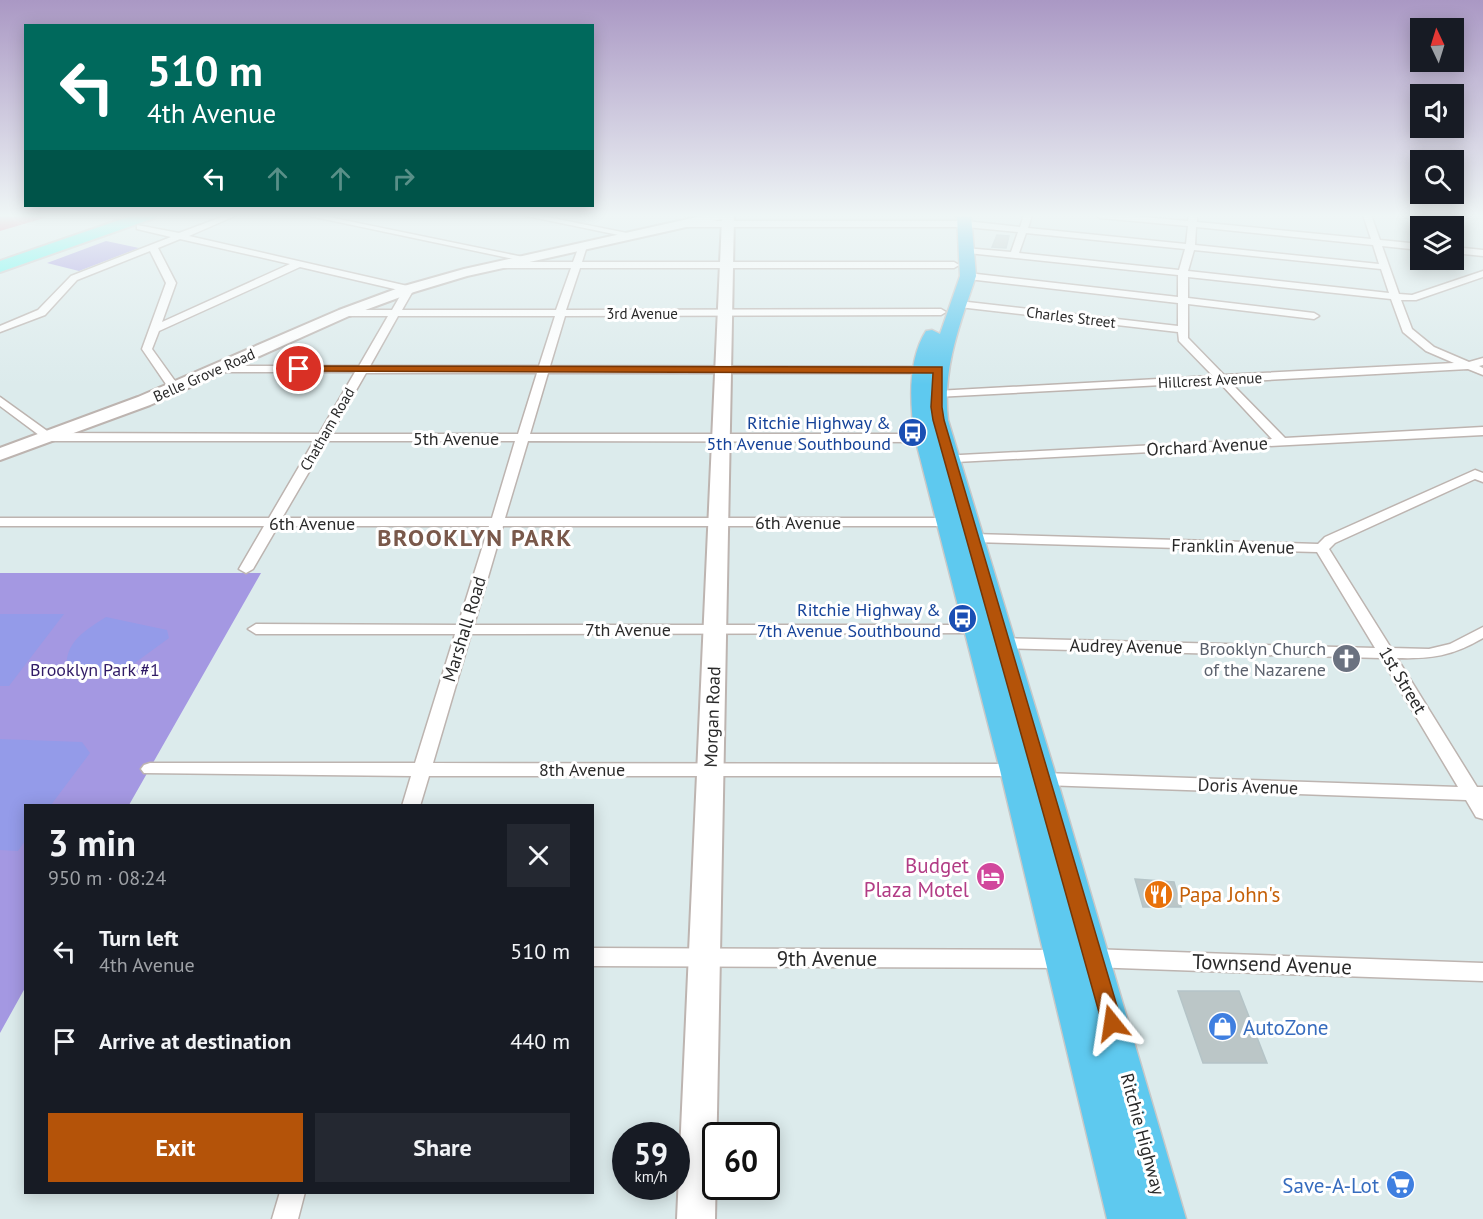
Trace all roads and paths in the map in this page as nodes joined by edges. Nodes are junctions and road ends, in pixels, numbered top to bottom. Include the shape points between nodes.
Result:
1 (89, 272) edge
2 (165, 272) edge
3 (280, 272) edge
4 (337, 272) edge
5 (474, 272) edge
6 (575, 272) edge
7 (726, 272) edge
8 (953, 272) edge
9 (968, 272) edge
10 (1183, 272) joint
11 (1386, 272) edge
12 (1483, 274) edge
13 (968, 276) junction
14 (409, 289) junction
15 (1393, 296) junction
16 (1184, 301) junction
17 (959, 304) junction
18 (724, 312) junction
19 (940, 312) junction
20 (344, 313) junction
21 (395, 313) junction
22 (561, 313) junction
23 (1314, 316) dead end
24 (0, 328) edge
25 (154, 329) junction
26 (1183, 330) junction
27 (1483, 361) edge
28 (1468, 366) junction
29 (216, 369) junction
30 (362, 369) junction
31 (543, 369) junction
32 (723, 369) junction
33 (930, 370) junction
34 (1483, 372) edge
35 (1222, 379) junction
36 (174, 388) junction
37 (936, 394) junction
38 (0, 400) edge
39 (1483, 431) edge
40 (47, 437) junction
41 (322, 438) junction
42 (523, 438) junction
43 (721, 438) junction
44 (925, 438) junction
45 (1282, 442) junction
46 (0, 454) edge
47 (940, 460) junction
48 (1479, 476) edge
49 (0, 522) edge
50 (497, 522) junction
51 (718, 522) junction
52 (948, 522) junction
53 (273, 523) junction
54 (973, 538) junction
55 (1322, 548) junction
56 (246, 569) dead end
57 (256, 629) dead end
58 (464, 629) junction
59 (715, 630) junction
60 (1483, 632) edge
61 (990, 636) junction
62 (1386, 653) junction
63 (150, 769) dead end
64 (422, 769) junction
65 (710, 770) junction
66 (1014, 770) junction
67 (1043, 779) junction
68 (1477, 794) edge
69 (412, 804) edge
70 (1483, 812) edge
71 (594, 957) edge
72 (704, 958) junction
73 (1078, 959) junction
74 (1483, 972) edge
75 (292, 1194) edge
76 (285, 1219) edge
77 (696, 1219) edge
78 (1127, 1219) edge
79 (1166, 1219) edge

1 - 24 street via 64,285 48,308
2 - 25 street via 171,283
3 - 25 street
4 - 14 street
5 - 14 street, Belle Grove Road
6 - 22 street, Marshall Road
7 - 18 street, Morgan Road
8 - 19 main road, Ritchie Highway
9 - 13 main road, Ritchie Highway
10 - 15 street
10 - 16 street
11 - 15 street
12 - 15 street via 1413,298
13 - 16 street
13 - 17 main road, Ritchie Highway
14 - 20 street, Belle Grove Road
14 - 21 street, Chatham Road
15 - 28 street via 1412,336
16 - 23 street
16 - 26 street
17 - 26 street, Charles Street
17 - 33 main road, Ritchie Highway
18 - 19 street, 3rd Avenue
18 - 22 street, 3rd Avenue
18 - 32 street, Morgan Road
19 - 33 main road, Ritchie Highway
20 - 21 street, 3rd Avenue
20 - 29 street, Belle Grove Road
21 - 22 street, 3rd Avenue
21 - 30 street, Chatham Road
22 - 31 street, Marshall Road
25 - 36 street via 147,349
26 - 35 street via 1183,339
27 - 28 street, Hillcrest Avenue
28 - 34 street
28 - 35 street, Hillcrest Avenue
29 - 30 street
29 - 36 street, Belle Grove Road
30 - 31 street
30 - 41 street, Chatham Road
31 - 32 street
31 - 42 street, Marshall Road
32 - 33 street
32 - 43 street, Morgan Road
33 - 37 main road, Ritchie Highway
33 - 44 main road, Ritchie Highway via 920,412
35 - 37 street, Hillcrest Avenue
35 - 45 street
36 - 40 street, Belle Grove Road
37 - 47 main road, Ritchie Highway
38 - 40 street
39 - 45 street, Orchard Avenue
40 - 41 street, 5th Avenue
40 - 46 street, Belle Grove Road
41 - 42 street, 5th Avenue
41 - 53 street, Chatham Road
42 - 43 street, 5th Avenue
42 - 50 street, Marshall Road
43 - 44 street, 5th Avenue
43 - 51 street, Morgan Road
44 - 47 main road, Ritchie Highway
45 - 47 street, Orchard Avenue
47 - 52 main road, Ritchie Highway
47 - 54 main road, Ritchie Highway
48 - 55 street via 1330,540
49 - 53 street, 6th Avenue
50 - 51 street, 6th Avenue
50 - 53 street, 6th Avenue
50 - 58 street, Marshall Road
51 - 52 street, 6th Avenue
51 - 59 street, Morgan Road
52 - 61 main road, Ritchie Highway
53 - 56 street, Chatham Road
54 - 55 street, Franklin Avenue
54 - 61 main road, Ritchie Highway
55 - 62 street, 1st Street
57 - 58 street, 7th Avenue
58 - 59 street, 7th Avenue
58 - 64 street, Marshall Road
59 - 61 street, 7th Avenue
59 - 65 street, Morgan Road
60 - 62 street, Audrey Avenue via 1440,653
61 - 62 street, Audrey Avenue
61 - 66 main road, Ritchie Highway
61 - 67 main road, Ritchie Highway
62 - 68 street, 1st Street
63 - 64 street, 8th Avenue
64 - 65 street, 8th Avenue
64 - 69 street, Marshall Road
65 - 66 street, 8th Avenue
65 - 72 street, Morgan Road
66 - 67 street, Doris Avenue
66 - 73 main road, Ritchie Highway
67 - 68 street, Doris Avenue
67 - 73 main road, Ritchie Highway
68 - 70 street, 1st Street
71 - 72 street, 9th Avenue
72 - 73 street, 9th Avenue
72 - 77 street, Morgan Road
73 - 74 street, Townsend Avenue
73 - 78 main road, Ritchie Highway
73 - 79 main road, Ritchie Highway
75 - 76 street

